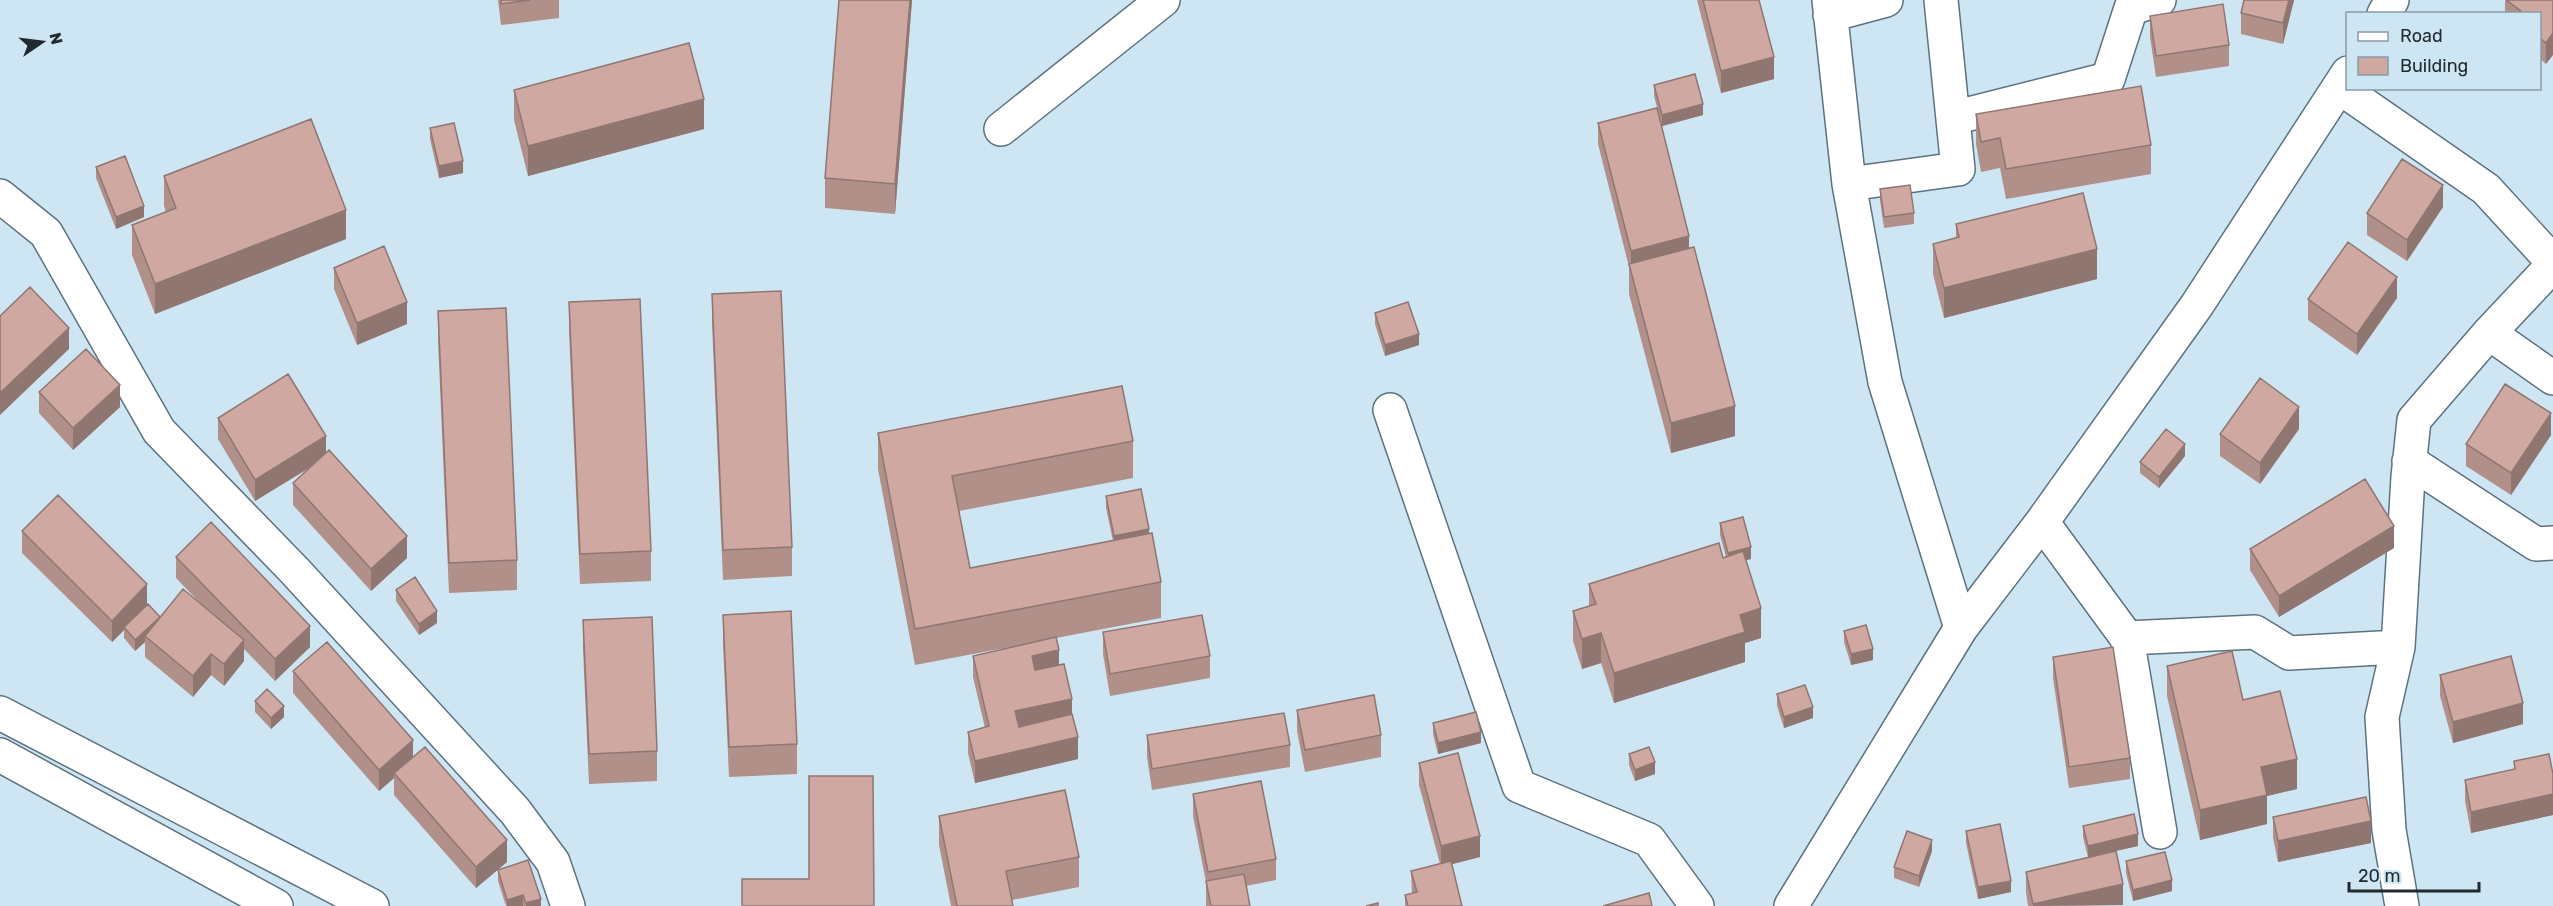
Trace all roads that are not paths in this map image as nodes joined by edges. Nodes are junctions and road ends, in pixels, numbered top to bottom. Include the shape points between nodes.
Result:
1 (1163, 0) edge
2 (1886, 0) edge
3 (1941, 0) edge
4 (2160, 0) edge
5 (1829, 7) edge
6 (2343, 80) edge
7 (2356, 90) edge
8 (1953, 118) junction
9 (1001, 129) dead end
10 (1849, 184) junction
11 (0, 196) edge
12 (2553, 263) edge
13 (2489, 333) junction
14 (2553, 378) edge
15 (1390, 410) dead end
16 (2409, 462) junction
17 (2042, 522) junction
18 (2553, 543) edge
19 (1961, 628) junction
20 (2127, 638) junction
21 (2398, 647) junction
22 (0, 712) edge
23 (0, 755) edge
24 (2160, 832) dead end
25 (276, 906) edge
26 (372, 906) edge
27 (568, 906) edge
28 (1697, 906) edge
29 (1791, 906) edge
30 (2402, 906) edge

1 - 9 street
2 - 5 street
3 - 8 street
4 - 8 street via 2131,8 2108,79
5 - 10 street
6 - 17 street via 2198,305
7 - 12 street via 2486,189
8 - 10 street via 1958,169
10 - 19 street via 1885,382
11 - 27 street via 45,233 159,430 516,811 553,862
12 - 13 street
13 - 14 street
13 - 16 street via 2414,420
15 - 28 street via 1519,786 1649,840
16 - 18 street via 2536,544
16 - 21 street
17 - 19 street
17 - 20 street
19 - 29 street
20 - 21 street via 2254,632 2289,653
20 - 24 street
21 - 30 street via 2382,717 2389,830
22 - 26 street
23 - 25 street

